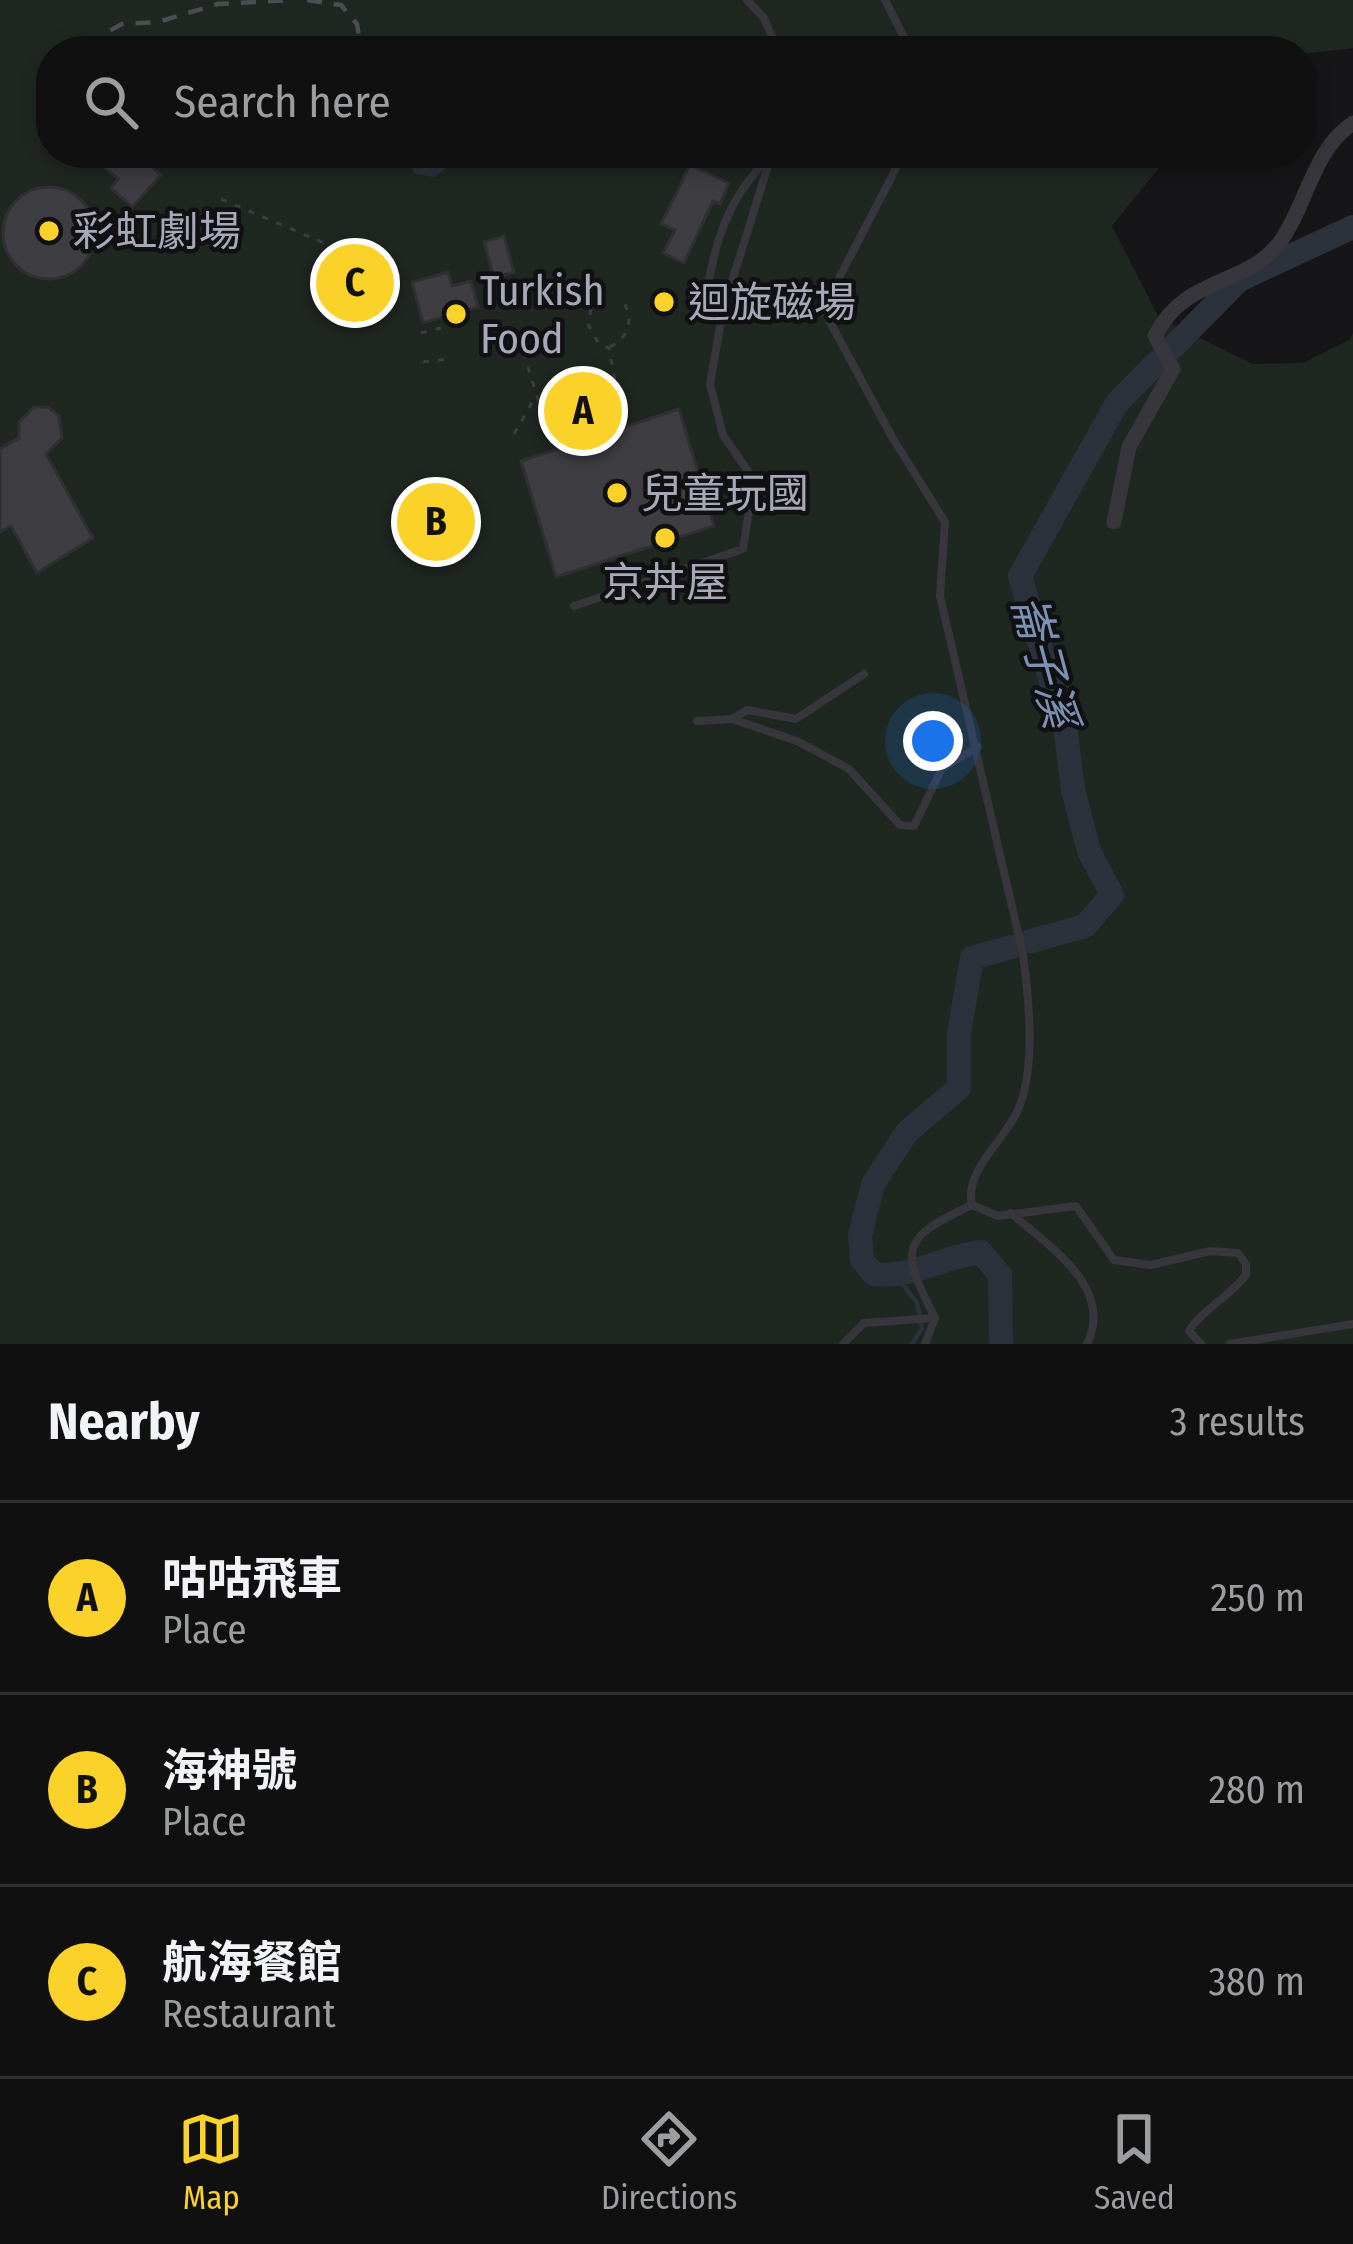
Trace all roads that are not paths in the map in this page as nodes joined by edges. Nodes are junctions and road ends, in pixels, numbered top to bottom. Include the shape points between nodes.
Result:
1 (747, 0) edge
2 (886, 0) edge
3 (772, 36) edge
4 (904, 36) edge
5 (1353, 123) edge
6 (757, 168) edge
7 (768, 168) edge
8 (896, 168) edge
9 (705, 302) dead end
10 (1114, 522) dead end
11 (574, 605) dead end
12 (864, 674) dead end
13 (732, 719) junction
14 (697, 721) dead end
15 (978, 747) junction
16 (972, 1205) junction
17 (1011, 1213) junction
18 (935, 1318) junction
19 (1353, 1324) edge
20 (843, 1344) edge
21 (925, 1344) edge
22 (1087, 1344) edge
23 (1201, 1344) edge
24 (1230, 1344) edge

1 - 3 lane
2 - 4 lane
5 - 10 street via 1335,135 1280,242 1166,315 1155,336 1173,369 1129,446
6 - 9 lane via 714,245
7 - 11 lane via 723,310 710,384 723,434 754,480 743,548
8 - 15 lane via 823,309 945,522 940,596
12 - 13 lane via 796,719 747,710
13 - 14 lane
13 - 15 lane via 849,769 900,825 914,826 942,768
15 - 16 lane via 1030,1002 1020,1108 971,1186
16 - 17 lane
16 - 18 lane via 935,1222 911,1246 910,1268
17 - 22 lane via 1078,1272 1093,1303
17 - 23 lane via 1076,1207 1114,1260 1151,1265 1238,1253 1246,1275 1189,1331
18 - 20 lane via 864,1323
18 - 21 lane
19 - 24 lane

